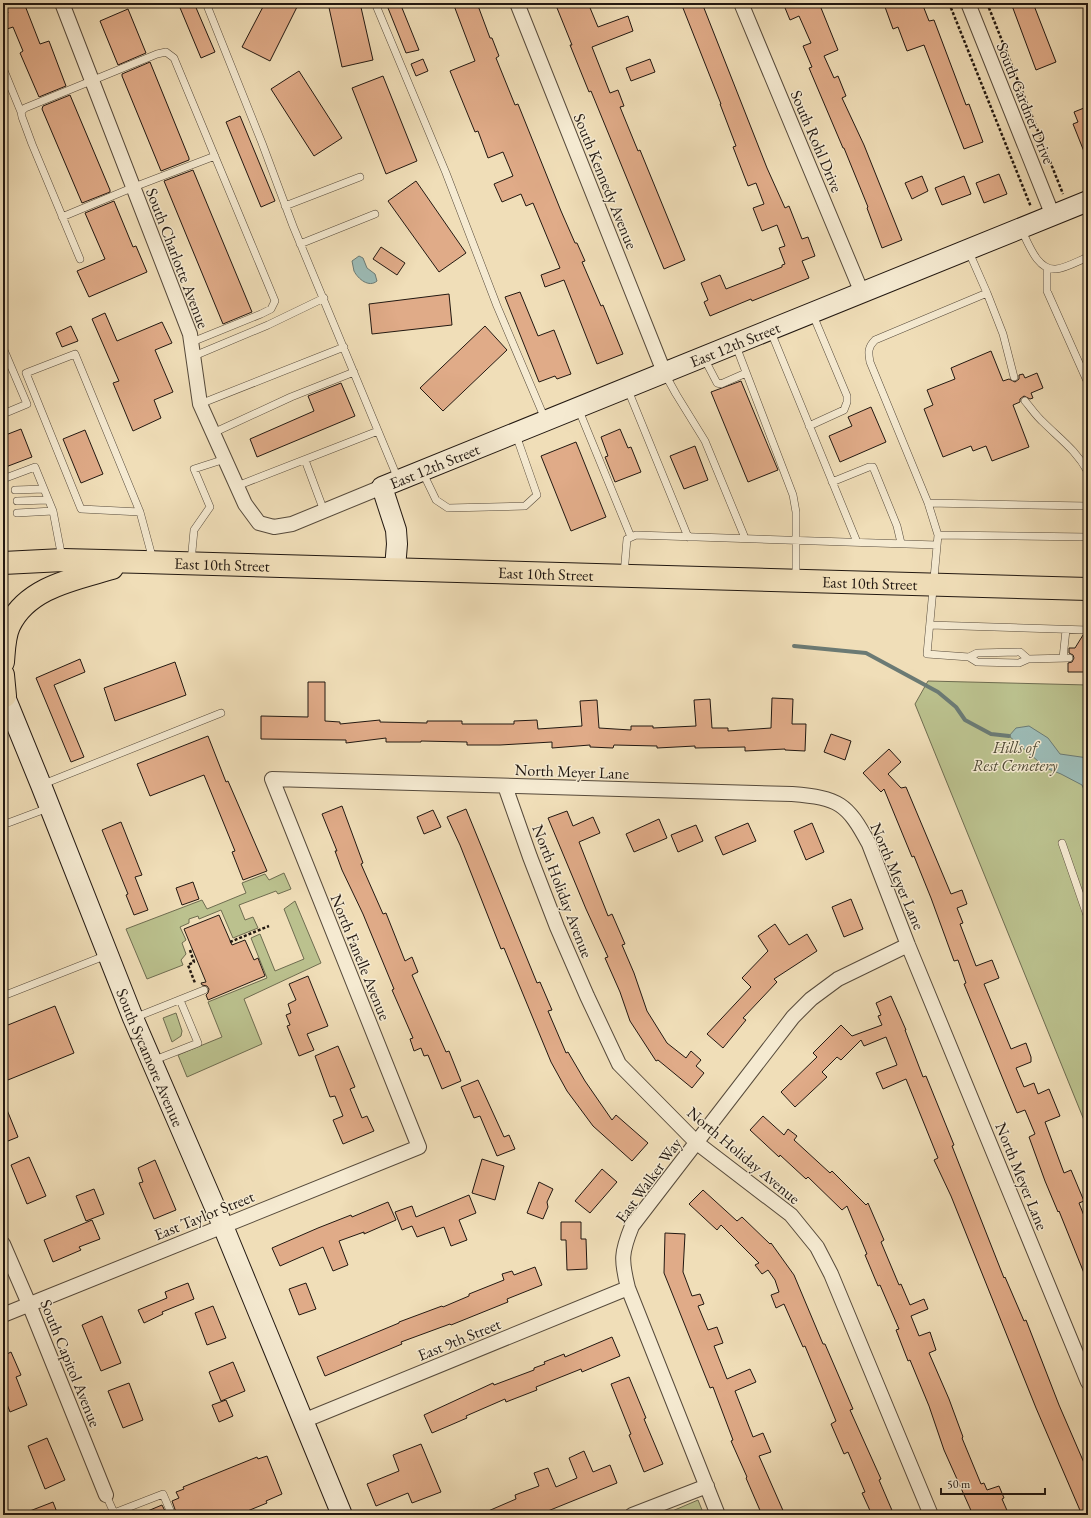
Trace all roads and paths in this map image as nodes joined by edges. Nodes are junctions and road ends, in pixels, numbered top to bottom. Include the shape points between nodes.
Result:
1 (62, 3) edge
2 (375, 3) edge
3 (516, 3) edge
4 (741, 3) edge
5 (949, 3) edge
6 (968, 3) edge
7 (987, 3) edge
8 (208, 4) edge
9 (3, 68) edge
10 (92, 81) junction
11 (21, 112) junction
12 (215, 156) junction
13 (360, 177) dead end
14 (134, 187) junction
15 (1064, 194) dead end
16 (1088, 202) edge
17 (285, 206) junction
18 (1031, 208) dead end
19 (375, 214) dead end
20 (62, 216) junction
21 (1053, 216) junction
22 (1021, 228) junction
23 (300, 244) junction
24 (968, 250) junction
25 (1088, 257) edge
26 (80, 260) dead end
27 (1047, 268) junction
28 (862, 292) junction
29 (987, 293) junction
30 (324, 298) junction
31 (812, 313) junction
32 (770, 330) junction
33 (192, 342) junction
34 (735, 344) junction
35 (344, 347) junction
36 (3, 351) edge
37 (194, 356) junction
38 (704, 356) junction
39 (354, 372) junction
40 (664, 372) junction
41 (746, 373) junction
42 (1014, 377) dead end
43 (1088, 383) edge
44 (627, 388) junction
45 (1025, 401) dead end
46 (200, 404) junction
47 (578, 408) junction
48 (3, 414) edge
49 (546, 421) junction
50 (809, 426) junction
51 (378, 431) junction
52 (213, 433) junction
53 (515, 433) junction
54 (225, 459) junction
55 (305, 460) junction
56 (422, 471) junction
57 (1088, 472) edge
58 (3, 479) edge
59 (832, 482) junction
60 (391, 484) junction
61 (237, 486) junction
62 (44, 489) junction
63 (16, 490) dead end
64 (48, 500) junction
65 (17, 501) dead end
66 (928, 503) junction
67 (1088, 506) edge
68 (53, 511) junction
69 (324, 511) junction
70 (140, 512) junction
71 (17, 513) dead end
72 (259, 523) joint
73 (938, 535) junction
74 (631, 537) junction
75 (688, 537) junction
76 (1088, 537) edge
77 (744, 538) junction
78 (796, 540) junction
79 (857, 542) junction
80 (901, 544) junction
81 (937, 545) junction
82 (63, 560) junction
83 (144, 562) junction
84 (3, 563) edge
85 (191, 564) junction
86 (395, 568) junction
87 (624, 575) junction
88 (796, 580) junction
89 (933, 584) junction
90 (1088, 589) edge
91 (930, 625) junction
92 (1066, 630) junction
93 (1088, 630) edge
94 (6, 631) edge
95 (969, 657) junction
96 (1028, 659) junction
97 (3, 662) edge
98 (4, 687) edge
99 (220, 713) dead end
100 (272, 780) joint
101 (41, 785) junction
102 (505, 786) junction
103 (50, 807) junction
104 (8, 823) dead end
105 (1062, 843) dead end
106 (1081, 901) junction
107 (1088, 905) edge
108 (1088, 918) edge
109 (269, 926) dead end
110 (230, 942) dead end
111 (908, 945) junction
112 (190, 950) dead end
113 (107, 954) junction
114 (201, 991) joint
115 (3, 996) edge
116 (180, 1000) junction
117 (133, 1018) junction
118 (152, 1062) junction
119 (697, 1143) junction
120 (419, 1147) joint
121 (223, 1226) junction
122 (3, 1244) edge
123 (628, 1288) junction
124 (29, 1304) junction
125 (3, 1315) edge
126 (1088, 1382) edge
127 (303, 1421) junction
128 (708, 1486) junction
129 (106, 1495) joint
130 (114, 1514) edge
131 (172, 1515) edge
132 (342, 1515) edge
133 (632, 1515) edge
134 (718, 1515) edge
135 (931, 1515) edge

1 - 10 street, South Charlotte Avenue
2 - 49 lane
3 - 40 street, South Kennedy Avenue
4 - 28 street, South Rohl Drive
5 - 18 path
6 - 21 street, South Gardner Drive
7 - 15 path
8 - 17 lane
9 - 11 lane
10 - 11 lane via 25,108
10 - 12 lane via 166,52 174,58
10 - 14 street, South Charlotte Avenue
11 - 20 lane
12 - 14 lane
12 - 33 lane via 275,301 271,309 261,314
13 - 17 lane
14 - 20 lane
14 - 33 street, South Charlotte Avenue
16 - 21 main road, East 12th Street
17 - 23 lane
19 - 23 lane
20 - 26 lane
21 - 22 main road, East 12th Street
22 - 24 main road, East 12th Street
22 - 27 lane via 1038,262
23 - 30 lane
24 - 28 main road, East 12th Street
24 - 29 lane
25 - 27 lane via 1055,269
27 - 43 lane via 1047,291
28 - 31 main road, East 12th Street
29 - 42 lane via 1003,334
29 - 66 lane via 875,340 868,349 870,362
30 - 35 lane
30 - 37 lane
31 - 32 main road, East 12th Street
31 - 50 lane via 847,396 847,402 844,410
32 - 34 main road, East 12th Street
32 - 50 lane
33 - 37 street, South Charlotte Avenue
34 - 38 main road, East 12th Street
34 - 41 lane
35 - 39 lane
35 - 46 lane
36 - 48 lane via 27,404
37 - 46 street, South Charlotte Avenue
38 - 40 main road, East 12th Street
38 - 41 lane via 717,383
39 - 51 lane
39 - 52 lane via 291,397
40 - 44 main road, East 12th Street
40 - 77 lane via 705,441
41 - 78 lane via 793,495
44 - 47 main road, East 12th Street
44 - 75 lane
45 - 57 lane via 1042,422 1068,444 1082,460
46 - 52 street, South Charlotte Avenue
47 - 49 main road, East 12th Street
47 - 74 lane
49 - 53 main road, East 12th Street
50 - 59 lane
51 - 55 lane
51 - 60 lane
52 - 54 street, South Charlotte Avenue
53 - 56 main road, East 12th Street
53 - 56 lane via 537,495 525,506 448,508 436,500
54 - 61 street, South Charlotte Avenue
54 - 85 lane via 194,469 210,507 194,530
55 - 61 lane
55 - 69 lane
56 - 60 main road, East 12th Street
58 - 62 lane via 35,467
59 - 79 lane
59 - 80 lane via 873,467 898,526
60 - 69 street, East 12th Street
60 - 86 main road, East 12th Street via 398,544
61 - 72 street, South Charlotte Avenue via 245,504
62 - 63 lane
62 - 64 lane
64 - 65 lane
64 - 68 lane
66 - 67 lane
66 - 73 lane
68 - 71 lane
68 - 82 lane
69 - 72 street, East 12th Street via 292,524 274,527
70 - 70 lane via 75,354 26,373 81,509
70 - 83 lane
73 - 76 lane
73 - 81 lane
74 - 75 lane
74 - 87 lane via 627,539 626,544
75 - 77 lane
77 - 78 lane
78 - 79 lane
78 - 88 lane
79 - 80 lane
80 - 81 lane
81 - 89 lane
82 - 83 main road, East 10th Street
82 - 84 main road, East 10th Street
83 - 85 main road, East 10th Street
83 - 94 main road via 70,580 41,592 21,608
85 - 86 main road, East 10th Street
86 - 87 main road, East 10th Street
87 - 88 main road, East 10th Street
88 - 89 main road, East 10th Street
89 - 90 main road, East 10th Street
89 - 91 lane
91 - 92 lane
91 - 95 lane via 927,654
92 - 93 lane
92 - 96 lane via 1066,658
94 - 97 main road
95 - 96 lane via 977,662 1019,663
95 - 96 lane via 977,653 1020,652
98 - 101 main road, South Sycamore Avenue
99 - 101 lane
100 - 102 street, North Meyer Lane
100 - 120 street, North Fanelle Avenue
101 - 103 main road, South Sycamore Avenue
102 - 111 street, North Meyer Lane via 792,794 831,800 843,806 851,815 869,844
102 - 119 street, North Holiday Avenue via 557,927 619,1064
103 - 104 lane
103 - 113 main road, South Sycamore Avenue
105 - 106 lane
106 - 107 lane
106 - 108 lane
109 - 110 path
111 - 119 street, East Walker Way via 838,979 811,999 792,1017
111 - 126 street, North Meyer Lane
112 - 114 path via 194,962 188,965
113 - 115 lane
113 - 117 main road, South Sycamore Avenue
114 - 116 lane
116 - 117 lane
116 - 118 lane via 198,1043
117 - 118 main road, South Sycamore Avenue
118 - 121 main road, South Sycamore Avenue
119 - 123 street, East Walker Way via 632,1226 624,1245 622,1265
119 - 135 street, North Holiday Avenue via 791,1215 817,1247 831,1274
120 - 121 street, East Taylor Street
121 - 124 street, East Taylor Street
121 - 127 main road, South Sycamore Avenue
122 - 124 street, South Capitol Avenue
123 - 127 street, East 9th Street
123 - 128 street, East Walker Way
124 - 125 street, East Taylor Street
124 - 129 street, South Capitol Avenue
127 - 132 main road, South Sycamore Avenue
128 - 133 street
128 - 134 street, East Walker Way
129 - 130 lane
130 - 131 lane via 163,1494

